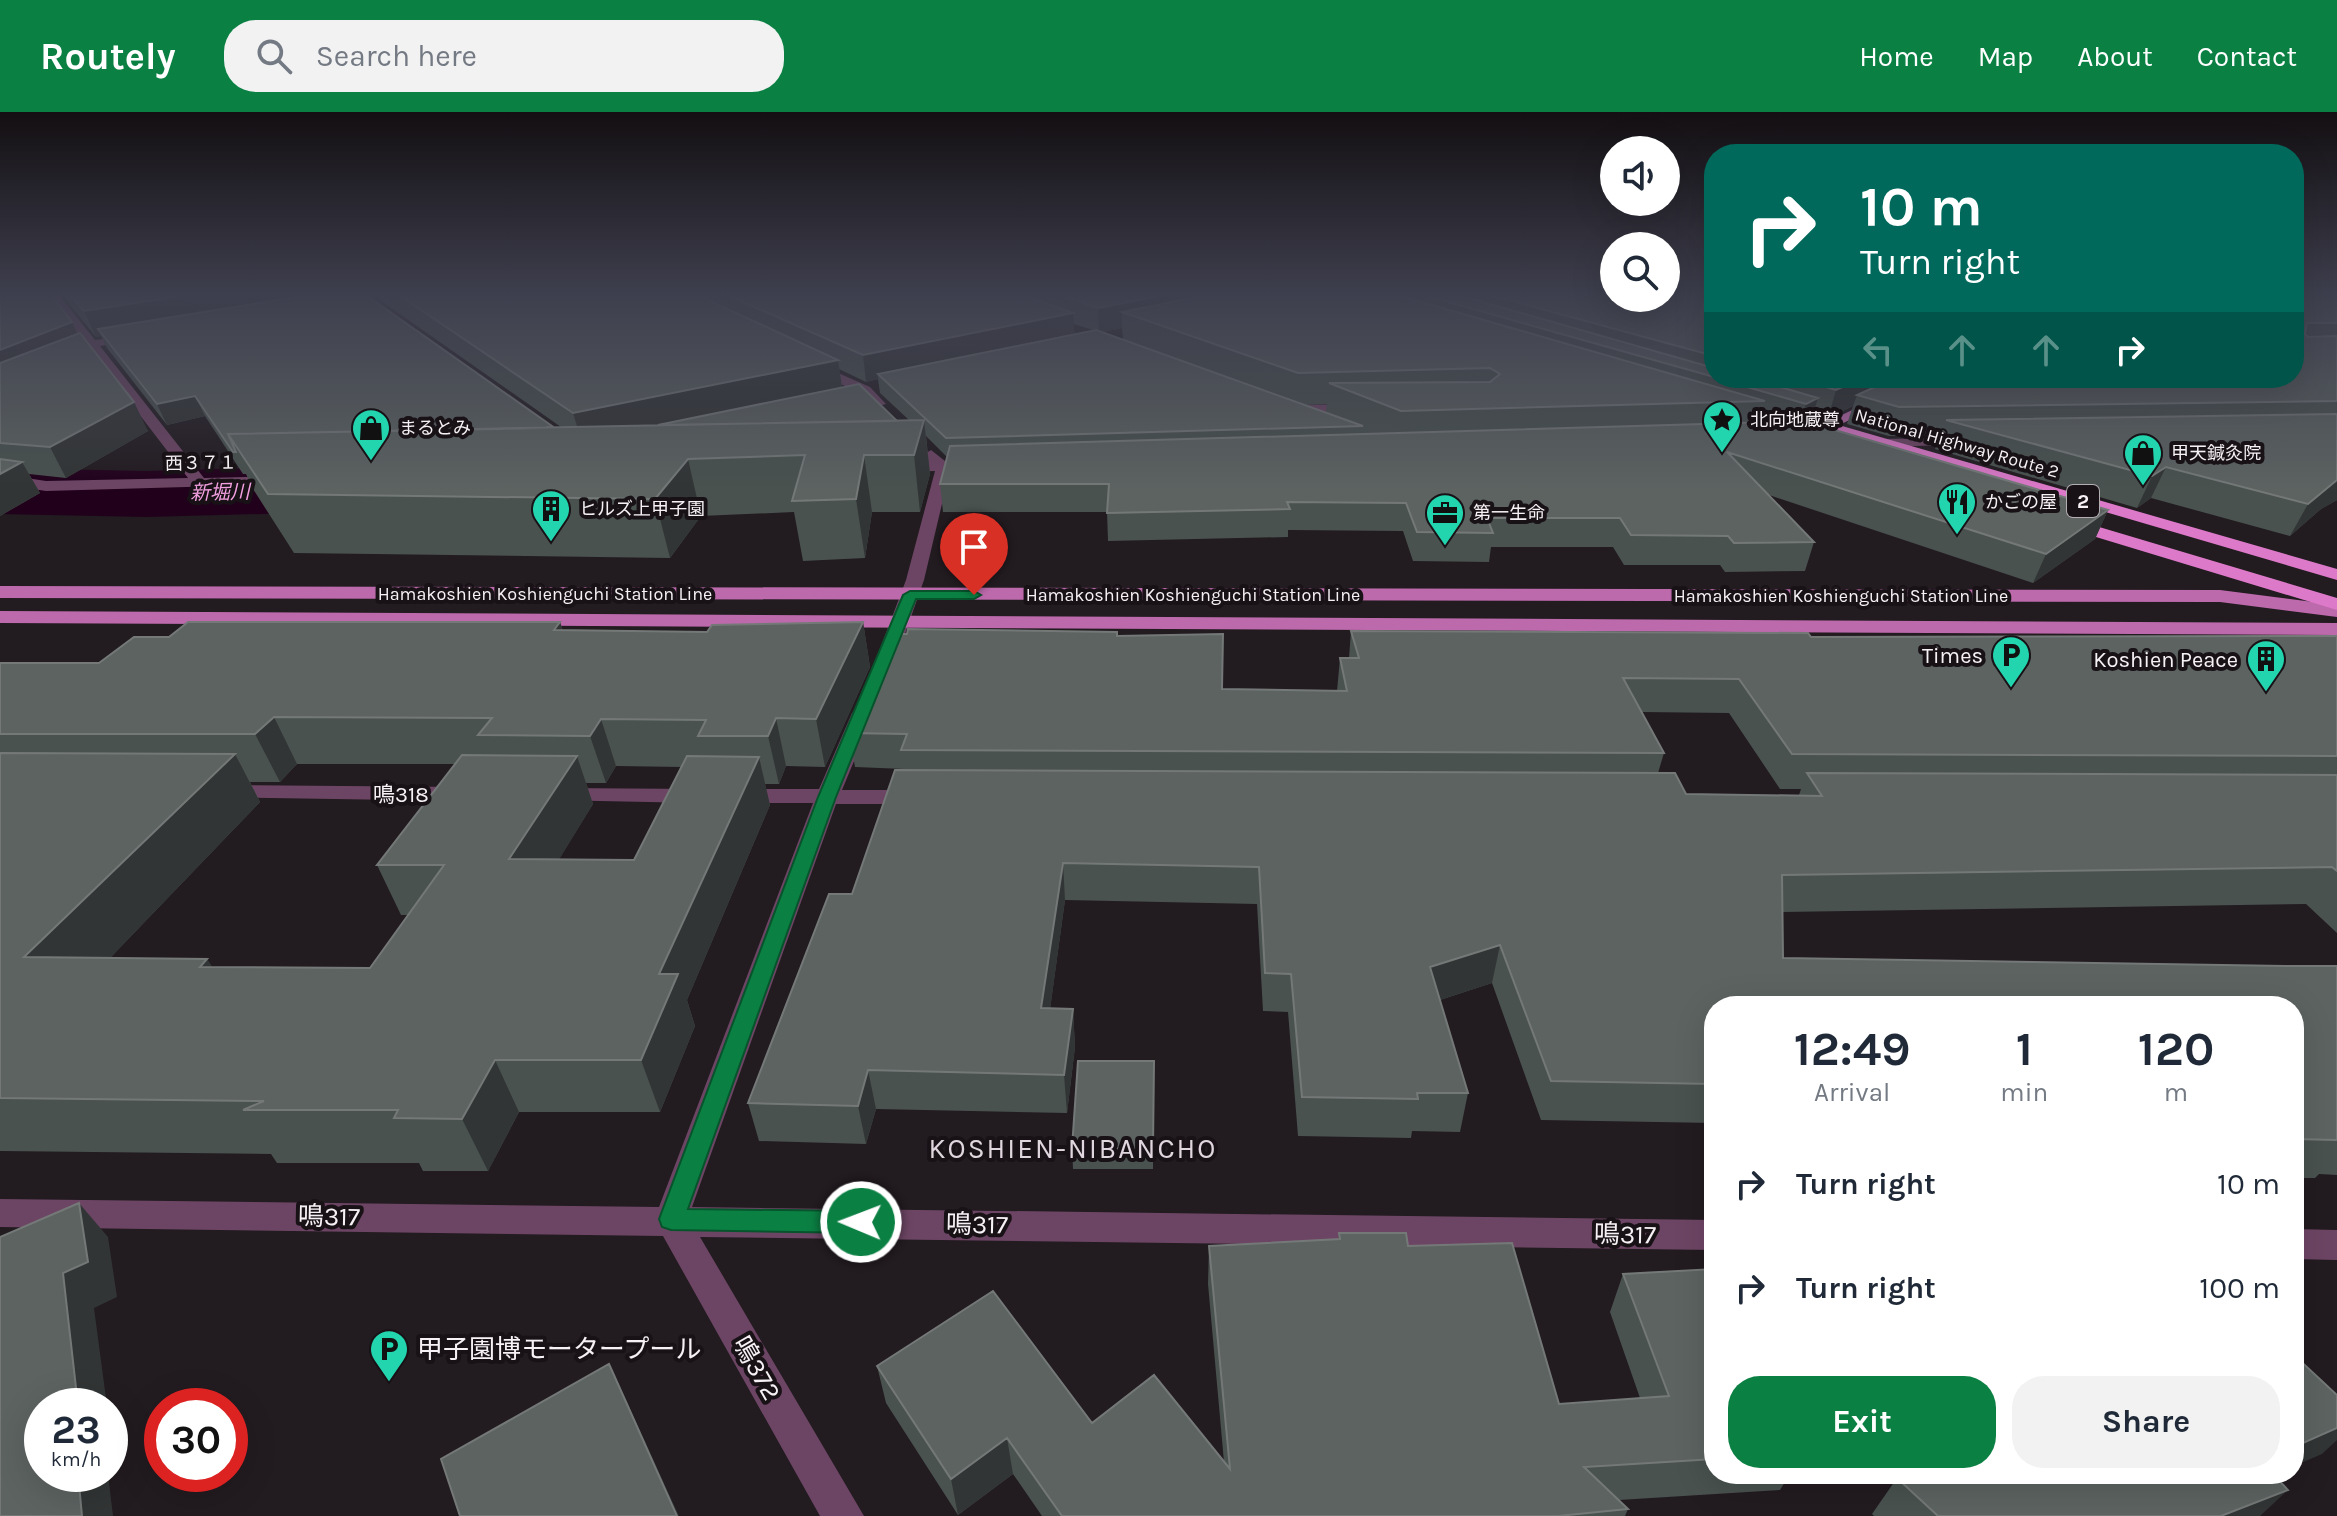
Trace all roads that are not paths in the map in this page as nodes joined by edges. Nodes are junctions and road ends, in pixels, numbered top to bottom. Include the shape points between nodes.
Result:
1 (101, 361) edge
2 (804, 361) edge
3 (1909, 388) edge
4 (872, 389) junction
5 (834, 396) edge
6 (1378, 408) edge
7 (1767, 409) edge
8 (887, 412) edge
9 (1330, 425) edge
10 (1828, 427) junction
11 (1795, 440) joint
12 (1989, 440) edge
13 (1885, 443) junction
14 (920, 445) edge
15 (1825, 449) edge
16 (990, 465) edge
17 (879, 468) edge
18 (942, 470) junction
19 (0, 479) edge
20 (294, 481) edge
21 (200, 483) junction
22 (2051, 517) edge
23 (2337, 575) edge
24 (0, 592) edge
25 (910, 595) junction
26 (2337, 604) edge
27 (2337, 611) edge
28 (0, 617) edge
29 (900, 621) junction
30 (2337, 629) edge
31 (191, 792) edge
32 (493, 795) edge
33 (541, 795) edge
34 (827, 797) junction
35 (938, 797) edge
36 (0, 1213) edge
37 (671, 1219) junction
38 (1704, 1235) edge
39 (2304, 1244) edge
40 (2337, 1245) edge
41 (843, 1516) edge

1 - 21 street
2 - 4 street
3 - 10 main road
4 - 5 street
4 - 8 street
6 - 9 street via 1280,406
7 - 10 highway, National Highway Route 2 / 2
10 - 11 main road
10 - 13 highway, National Highway Route 2 / 2
11 - 15 highway
12 - 13 street
13 - 23 highway, National Highway Route 2 / 2
14 - 18 street
16 - 18 street
17 - 18 street
18 - 25 street
19 - 21 street, 西３７１ via 46,486
20 - 21 street, 西３７１
22 - 26 highway, 2
24 - 25 main road, Hamakoshien Koshienguchi Station Line
25 - 27 main road, Hamakoshien Koshienguchi Station Line via 2220,596
25 - 29 street
28 - 29 main road, Hamakoshien Koshienguchi Station Line
29 - 30 main road, Hamakoshien Koshienguchi Station Line
29 - 34 street
31 - 32 street, 鳴318
33 - 34 street
34 - 35 street
34 - 37 street
36 - 37 street, 鳴317
37 - 38 street, 鳴317
37 - 41 street, 鳴372
39 - 40 street

